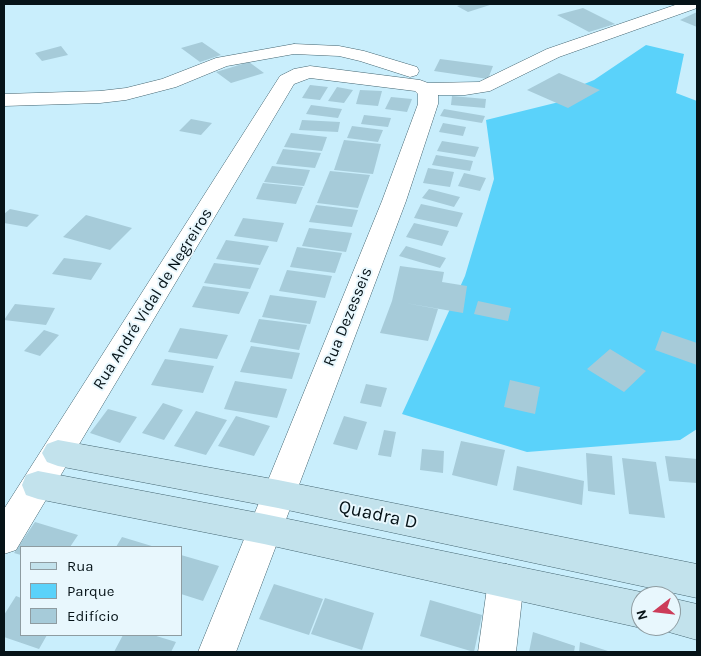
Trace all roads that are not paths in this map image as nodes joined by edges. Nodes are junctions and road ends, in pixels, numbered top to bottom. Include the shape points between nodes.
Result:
1 (692, 4) edge
2 (436, 89) junction
3 (4, 100) edge
4 (58, 453) junction
5 (38, 485) junction
6 (278, 494) junction
7 (264, 529) junction
8 (4, 539) edge
9 (506, 581) junction
10 (697, 581) edge
11 (631, 608) edge
12 (681, 618) edge
13 (697, 622) edge
14 (216, 652) edge
15 (497, 652) edge

1 - 2 street via 553,53 483,87
2 - 3 street via 424,76 364,56 294,49 222,62 169,84 126,94
2 - 4 street, Rua André Vidal de Negreiros via 310,72 287,80
2 - 6 street, Rua Dezesseis via 430,96 394,200
4 - 5 street, Rua André Vidal de Negreiros
4 - 6 street, Quadra D
5 - 7 street
5 - 8 street, Rua André Vidal de Negreiros
6 - 7 street, Rua Dezesseis
6 - 10 street, Quadra D
7 - 9 street
7 - 14 street, Rua Dezesseis
9 - 11 street
9 - 15 street
12 - 13 street

